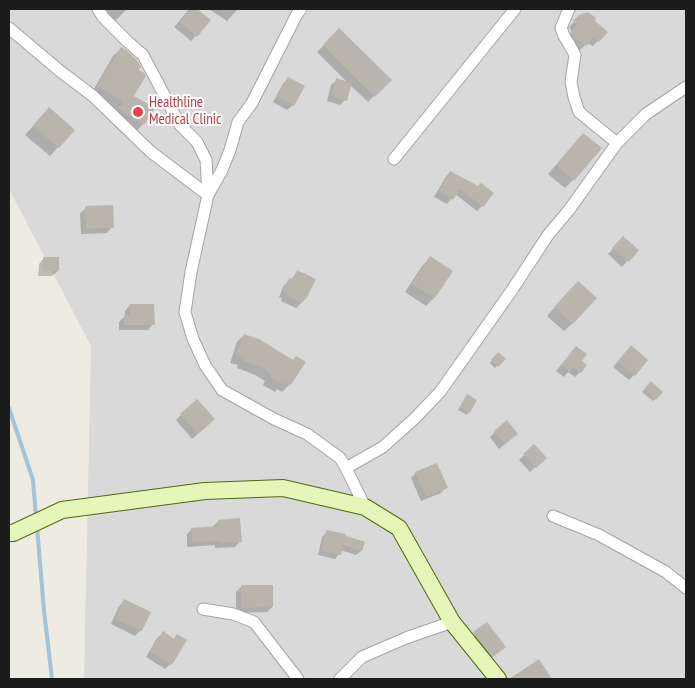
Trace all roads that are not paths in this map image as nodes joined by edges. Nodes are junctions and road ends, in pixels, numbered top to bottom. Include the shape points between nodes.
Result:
1 (98, 9) edge
2 (302, 9) edge
3 (515, 9) edge
4 (569, 9) edge
5 (9, 28) edge
6 (686, 87) edge
7 (617, 143) junction
8 (394, 159) dead end
9 (208, 194) junction
10 (346, 468) junction
11 (365, 507) junction
12 (554, 516) dead end
13 (11, 533) edge
14 (686, 588) edge
15 (203, 609) dead end
16 (452, 622) junction
17 (298, 679) edge
18 (340, 679) edge
19 (498, 679) edge

1 - 9 street via 143,55 180,125 197,142 206,160
2 - 9 street via 252,103 238,122 230,150
3 - 8 street
4 - 7 street via 561,28 575,54 571,82 577,104 580,112
5 - 9 street via 93,96 151,152
6 - 7 street via 646,114
7 - 10 street via 548,235 440,392 383,447
9 - 10 street via 190,272 185,312 205,365 222,390 307,434 340,458
10 - 11 street
11 - 13 main road via 283,488 205,491 62,510
11 - 16 main road via 399,528
12 - 14 street via 599,535 666,572
15 - 17 street via 233,614 254,622
16 - 18 street via 362,657
16 - 19 main road

